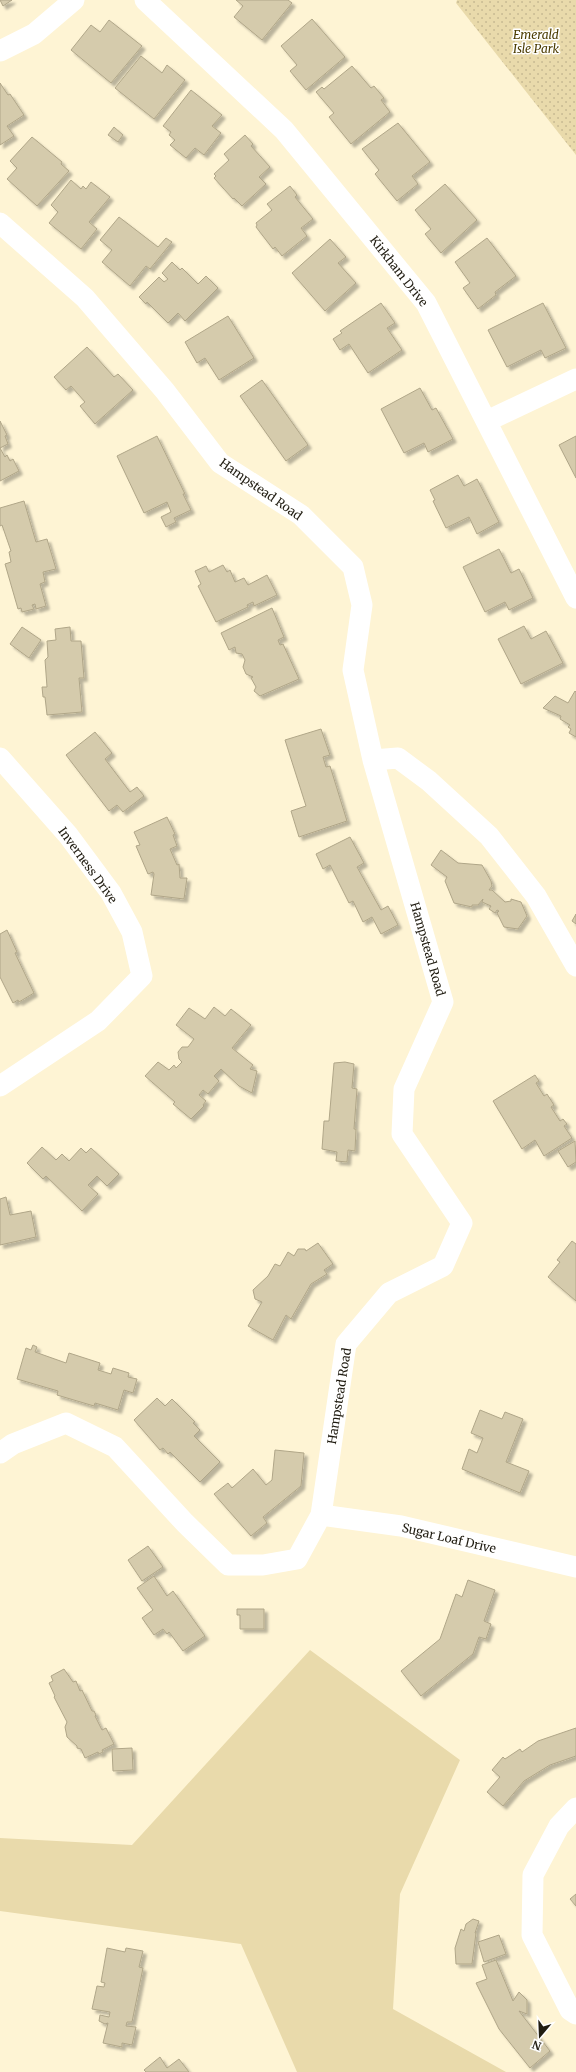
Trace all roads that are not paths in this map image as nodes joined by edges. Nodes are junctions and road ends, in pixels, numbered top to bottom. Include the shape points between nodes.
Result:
1 (74, 0) edge
2 (145, 0) edge
3 (0, 51) edge
4 (0, 223) edge
5 (576, 379) edge
6 (487, 421) junction
7 (576, 598) edge
8 (0, 758) edge
9 (373, 760) junction
10 (576, 966) edge
11 (0, 1086) edge
12 (0, 1453) edge
13 (321, 1515) junction
14 (576, 1567) edge
15 (576, 1808) edge
16 (576, 2014) edge

1 - 3 street via 34,34
2 - 6 street, Kirkham Drive via 284,130 426,302
4 - 9 street, Hampstead Road via 85,298 165,391 220,463 301,515 353,567 362,605 353,670
5 - 6 street
6 - 7 street, Kirkham Drive
8 - 11 street, Inverness Drive via 68,835 111,893 132,932 142,976 98,1021
9 - 10 street via 398,758 489,836 536,896
9 - 13 street, Hampstead Road via 443,1002 404,1089 402,1134 462,1223 444,1266 389,1293 346,1344
12 - 13 street, Hampstead Road via 12,1444 66,1423 115,1447 185,1523 228,1565 263,1565 297,1558
13 - 14 street, Sugar Loaf Drive via 401,1526
15 - 16 street via 559,1826 533,1875 532,1935 570,2010

